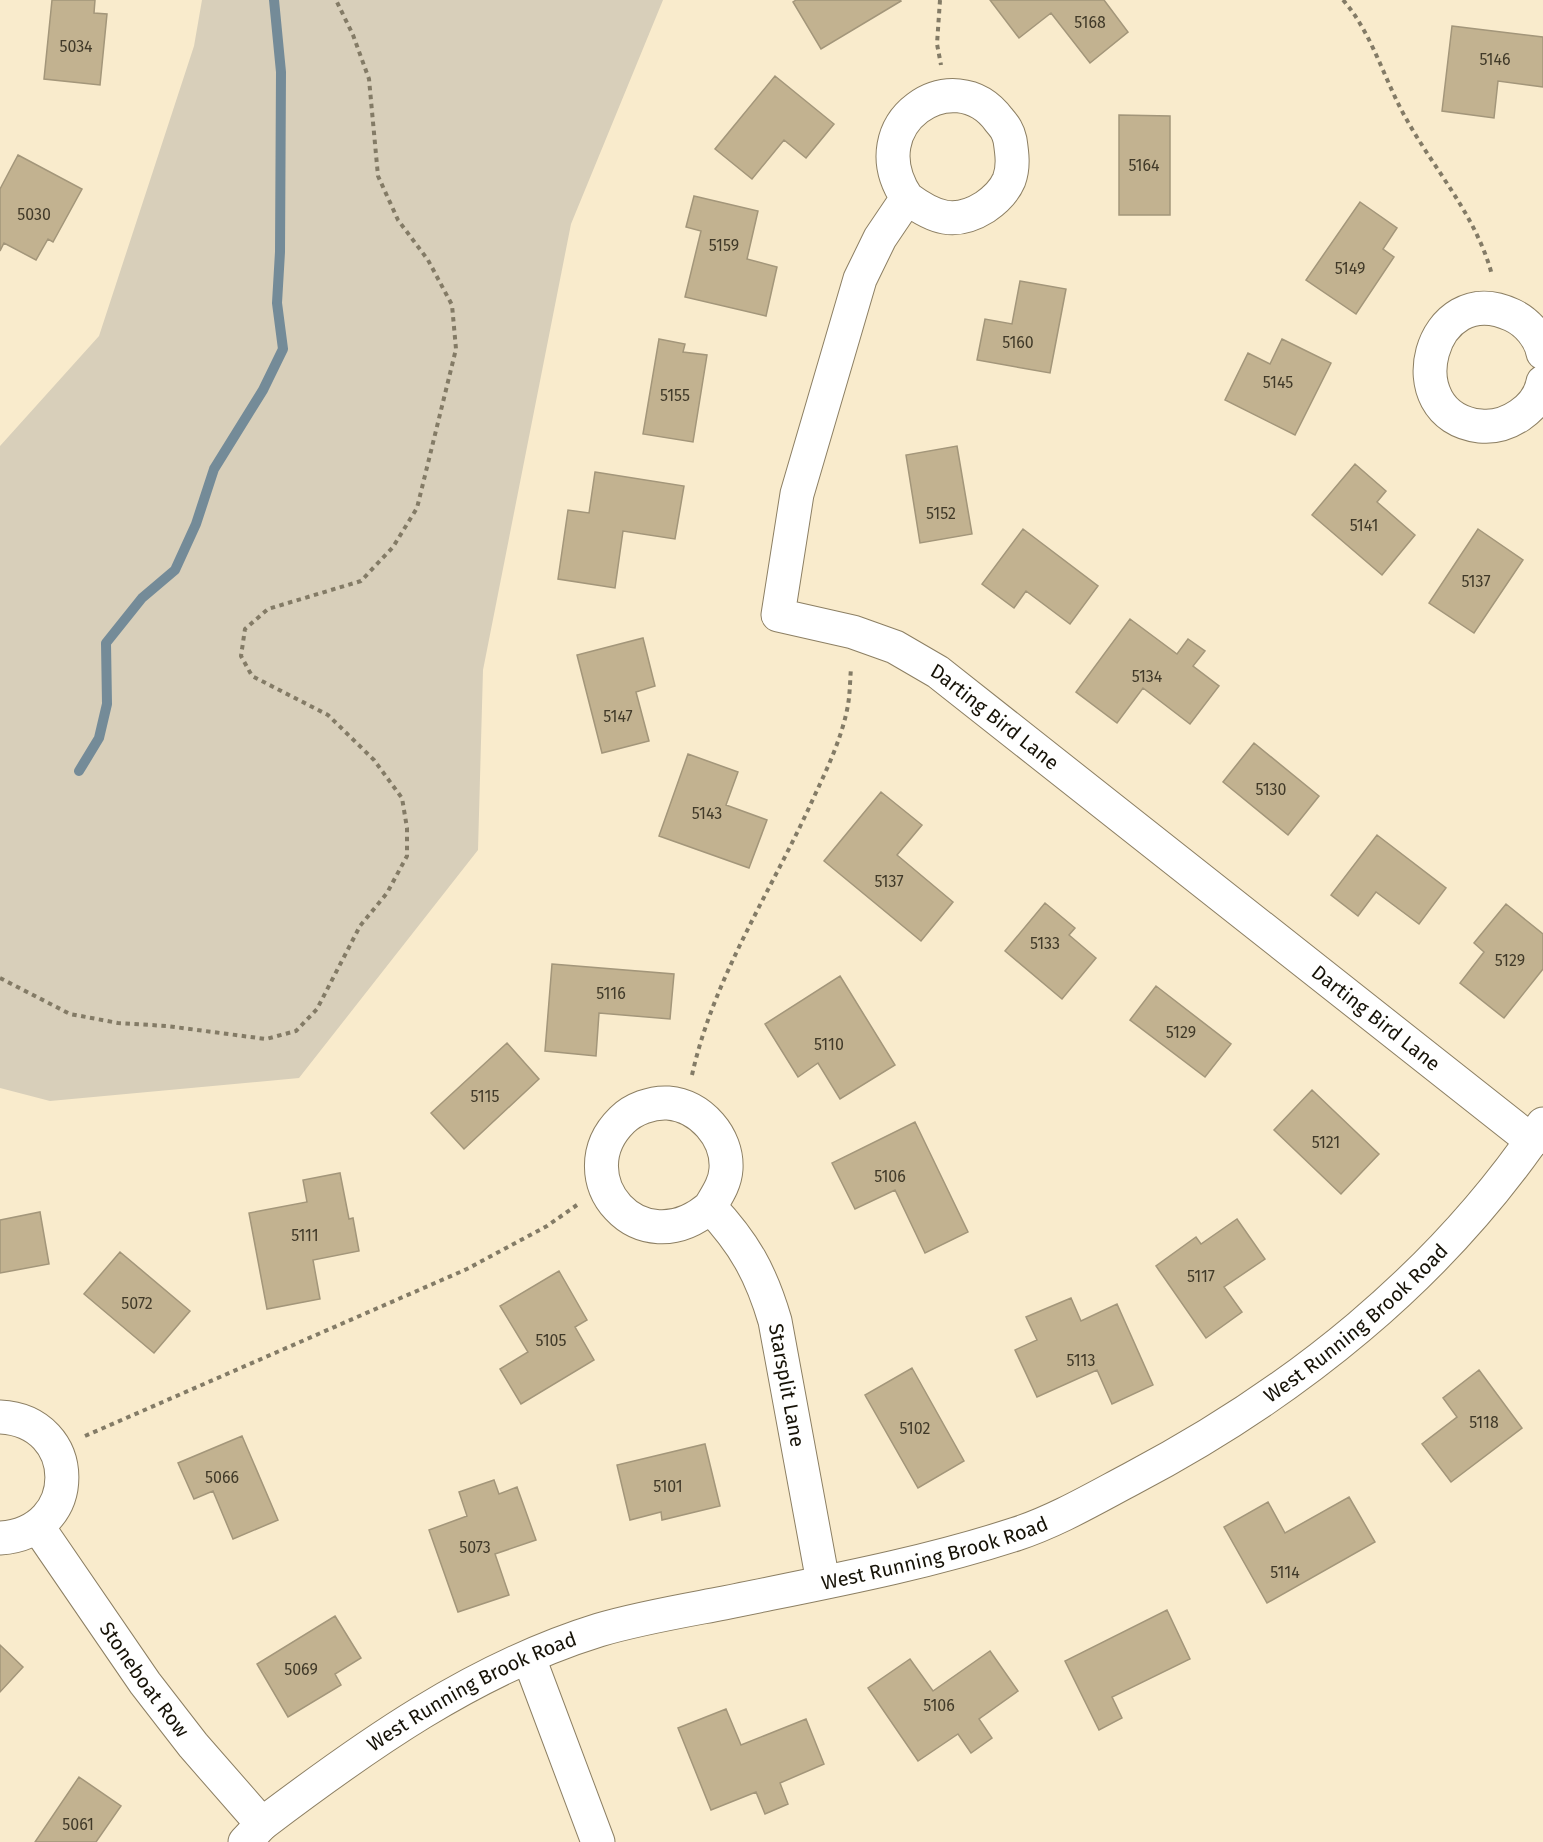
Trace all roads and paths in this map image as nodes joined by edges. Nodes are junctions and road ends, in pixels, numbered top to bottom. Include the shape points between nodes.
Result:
1 (336, 0) edge
2 (940, 0) edge
3 (1343, 0) edge
4 (945, 95) junction
5 (907, 198) junction
6 (1503, 311) junction
7 (1543, 353) edge
8 (1543, 382) edge
9 (1535, 418) edge
10 (853, 632) junction
11 (0, 978) edge
12 (684, 1107) junction
13 (1537, 1133) edge
14 (604, 1185) junction
15 (710, 1207) junction
16 (0, 1418) edge
17 (56, 1449) junction
18 (38, 1527) junction
19 (0, 1538) edge
20 (823, 1582) junction
21 (529, 1658) junction
22 (253, 1833) edge
23 (598, 1842) edge

1 - 11 path via 369,79 378,176 398,220 428,260 452,305 456,349 417,508 393,547 361,581 268,609 245,629 241,656 252,676 328,715 374,760 402,798 407,856 387,893 360,926 317,1009 296,1031 266,1039 80,1016
2 - 4 path via 937,44
3 - 6 path via 1379,61 1407,121 1463,206 1491,270
4 - 5 street via 919,105 902,122 894,140 891,160 897,183
4 - 5 street via 974,100 993,111 1008,132 1013,159 1009,180 996,200 971,216 946,218 926,212
5 - 10 street, Darting Bird Lane via 880,238 860,279 797,494 778,615
6 - 7 street via 1530,328
6 - 9 street via 1471,311 1441,330 1428,366 1433,389 1442,405 1458,418 1479,426
8 - 9 street
10 - 12 path via 848,704 835,751 724,979 698,1048
10 - 13 street, Darting Bird Lane via 895,647 938,672
12 - 14 street via 654,1104 627,1115 606,1143 602,1161
12 - 15 street via 703,1117 723,1148 726,1169 721,1190
13 - 20 street, West Running Brook Road via 1472,1217 1350,1337 1274,1394 1195,1445 1021,1533 942,1556
14 - 15 street via 615,1204 644,1225 678,1226
14 - 17 path via 547,1226 467,1269
15 - 20 street, Starsplit Lane via 737,1236 766,1289
16 - 17 street via 20,1419 36,1428
17 - 18 street via 62,1468 61,1493 51,1514
18 - 19 street via 17,1537
18 - 22 street, Stoneboat Row
20 - 21 street, West Running Brook Road via 597,1631
21 - 22 street, West Running Brook Road via 461,1689 389,1730
21 - 23 street

